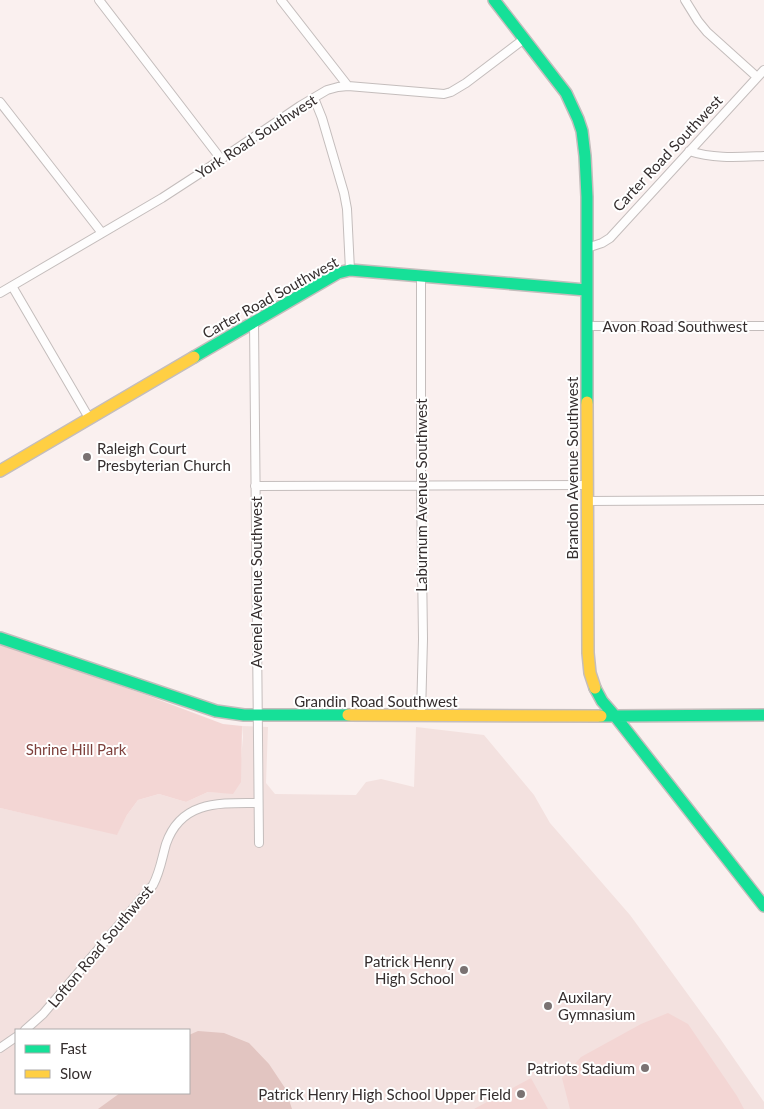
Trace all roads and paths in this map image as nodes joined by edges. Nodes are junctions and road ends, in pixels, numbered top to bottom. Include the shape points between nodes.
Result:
1 (99, 0) edge
2 (281, 0) edge
3 (494, 0) edge
4 (685, 0) edge
5 (524, 39) junction
6 (764, 70) edge
7 (758, 77) junction
8 (348, 86) junction
9 (314, 98) junction
10 (0, 102) edge
11 (689, 151) junction
12 (764, 156) edge
13 (221, 159) junction
14 (102, 233) junction
15 (587, 248) junction
16 (350, 270) junction
17 (421, 276) junction
18 (12, 286) junction
19 (586, 290) junction
20 (0, 293) edge
21 (254, 322) junction
22 (586, 326) junction
23 (764, 326) edge
24 (89, 418) junction
25 (0, 471) edge
26 (587, 485) junction
27 (255, 486) junction
28 (421, 486) junction
29 (764, 500) edge
30 (587, 501) junction
31 (0, 638) edge
32 (421, 715) junction
33 (764, 715) edge
34 (257, 716) junction
35 (614, 716) junction
36 (258, 803) junction
37 (259, 842) dead end
38 (764, 906) edge
39 (27, 1029) edge
40 (15, 1038) edge
41 (0, 1048) edge

1 - 13 street
2 - 8 street
3 - 5 street, Brandon Avenue Southwest
4 - 7 street via 707,32
5 - 8 street, York Road Southwest via 466,83 444,94
5 - 15 street, Brandon Avenue Southwest via 566,93 580,122 586,155
6 - 7 street, Carter Road Southwest
7 - 11 street, Carter Road Southwest
8 - 9 street, York Road Southwest via 327,90
9 - 13 street, York Road Southwest
9 - 16 street via 344,193
10 - 14 street
11 - 12 street via 716,157
11 - 15 street, Carter Road Southwest via 610,238
13 - 14 street, York Road Southwest
14 - 18 street, York Road Southwest
15 - 19 street, Brandon Avenue Southwest
16 - 17 street, Carter Road Southwest
16 - 21 street, Carter Road Southwest via 338,273
17 - 19 street, Carter Road Southwest
17 - 28 street, Laburnum Avenue Southwest
18 - 20 street, York Road Southwest
18 - 24 street
19 - 22 street, Brandon Avenue Southwest
21 - 24 street, Carter Road Southwest
21 - 27 street, Avenel Avenue Southwest
22 - 23 street, Avon Road Southwest
22 - 26 street, Brandon Avenue Southwest
24 - 25 street, Carter Road Southwest
26 - 28 street
26 - 30 street, Brandon Avenue Southwest
27 - 28 street
27 - 34 street, Avenel Avenue Southwest
28 - 32 street, Laburnum Avenue Southwest
29 - 30 street
30 - 35 street, Brandon Avenue Southwest via 589,672 597,694
31 - 34 street, Grandin Road Southwest via 216,710
32 - 34 street, Grandin Road Southwest
32 - 35 street, Grandin Road Southwest
33 - 35 street, Grandin Road Southwest
34 - 36 street, Avenel Avenue Southwest
35 - 38 street, Brandon Avenue Southwest
36 - 37 street, Avenel Avenue Southwest
36 - 39 street, Lofton Road Southwest via 208,805 196,809 178,823 170,834 153,885
40 - 41 street

